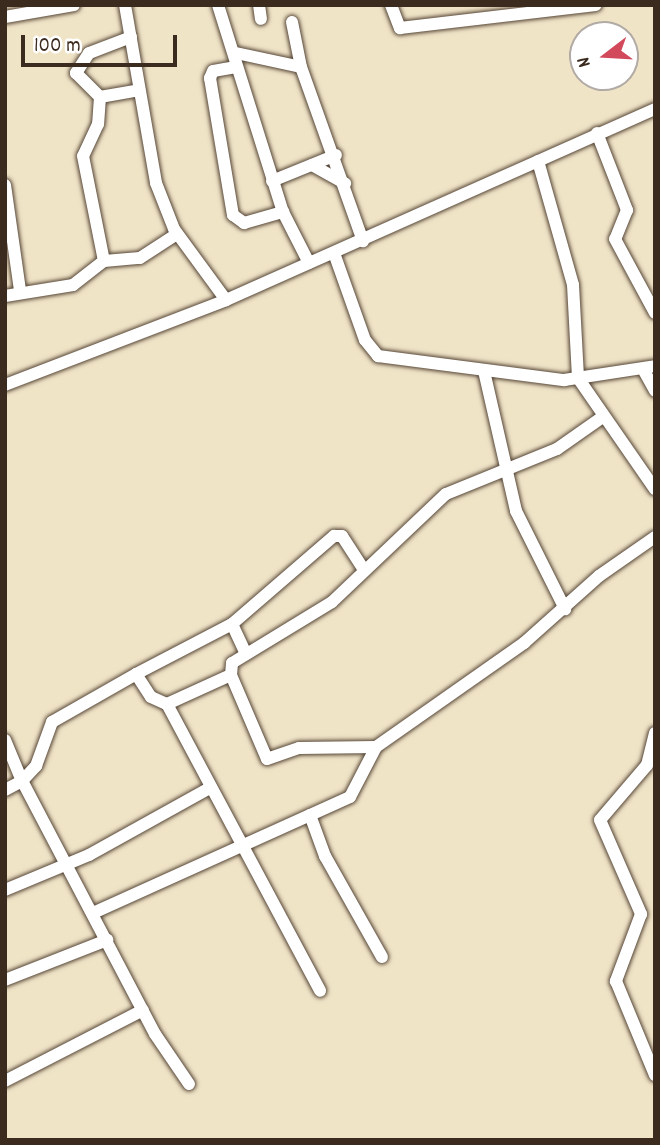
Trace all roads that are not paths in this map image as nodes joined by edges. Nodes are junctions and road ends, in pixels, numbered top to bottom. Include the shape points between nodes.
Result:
1 (74, 5) edge
2 (125, 5) edge
3 (218, 5) edge
4 (258, 5) edge
5 (391, 5) edge
6 (596, 5) edge
7 (5, 16) edge
8 (261, 19) dead end
9 (292, 22) dead end
10 (131, 37) junction
11 (236, 53) junction
12 (236, 67) junction
13 (301, 67) junction
14 (139, 90) junction
15 (100, 97) junction
16 (655, 109) edge
17 (597, 133) junction
18 (335, 155) junction
19 (538, 161) junction
20 (312, 166) junction
21 (272, 181) junction
22 (345, 183) junction
23 (5, 185) edge
24 (283, 212) junction
25 (177, 234) junction
26 (363, 241) junction
27 (160, 247) junction
28 (190, 254) junction
29 (334, 254) junction
30 (104, 261) junction
31 (309, 263) junction
32 (20, 291) junction
33 (5, 296) edge
34 (650, 296) edge
35 (226, 300) junction
36 (655, 313) edge
37 (649, 367) edge
38 (484, 370) junction
39 (5, 373) edge
40 (22, 379) junction
41 (579, 379) junction
42 (5, 385) edge
43 (655, 391) edge
44 (604, 416) junction
45 (505, 471) junction
46 (655, 489) edge
47 (655, 537) edge
48 (363, 570) junction
49 (565, 609) junction
50 (232, 624) junction
51 (246, 654) junction
52 (136, 674) junction
53 (231, 674) junction
54 (167, 704) junction
55 (655, 733) edge
56 (5, 740) edge
57 (376, 747) junction
58 (22, 781) junction
59 (211, 788) junction
60 (5, 790) edge
61 (310, 816) junction
62 (240, 844) junction
63 (68, 863) junction
64 (5, 890) edge
65 (93, 913) junction
66 (107, 940) junction
67 (382, 957) dead end
68 (5, 980) edge
69 (320, 991) dead end
70 (143, 1010) junction
71 (654, 1070) edge
72 (5, 1081) edge
73 (188, 1084) dead end

1 - 7 street
2 - 10 street
3 - 11 street
4 - 8 street
5 - 6 street via 400,27
9 - 13 street
10 - 14 street
10 - 15 street via 80,60 79,81
11 - 12 street
11 - 13 street
12 - 21 street
12 - 24 street via 212,71 210,78 233,215 244,223
13 - 18 street
14 - 15 street
14 - 25 street via 156,183
15 - 30 street via 98,124 83,156
16 - 17 street
17 - 19 street
17 - 34 street via 627,210 615,239
18 - 20 street
18 - 22 street
19 - 26 street
19 - 41 street via 573,285
20 - 21 street
20 - 22 street
21 - 24 street
22 - 26 street
23 - 32 street
24 - 31 street
25 - 27 street
25 - 28 street
26 - 29 street
27 - 28 street
27 - 30 street via 140,258
28 - 35 street
29 - 31 street
29 - 38 street via 370,350
30 - 32 street via 73,285
31 - 35 street
32 - 33 street
34 - 36 street
35 - 40 street
37 - 41 street
37 - 43 street
38 - 41 street
38 - 45 street
39 - 40 street
40 - 42 street
41 - 44 street
44 - 45 street via 556,449
44 - 46 street
45 - 48 street via 446,494
45 - 49 street via 526,536
47 - 49 street
48 - 50 street via 342,536 334,536
48 - 51 street via 289,633
49 - 57 street
50 - 51 street
50 - 52 street
51 - 53 street via 232,663
52 - 54 street via 151,696
52 - 58 street via 52,722 36,766
53 - 54 street
53 - 57 street via 267,759 299,748
54 - 59 street
55 - 71 street via 647,765 600,820 641,914 616,981
56 - 58 street
57 - 61 street via 358,789
58 - 60 street
58 - 63 street
59 - 62 street
59 - 63 street
61 - 62 street
61 - 67 street via 325,856
62 - 65 street
62 - 69 street
63 - 64 street
63 - 65 street
65 - 66 street
66 - 68 street
66 - 70 street
70 - 72 street
70 - 73 street

